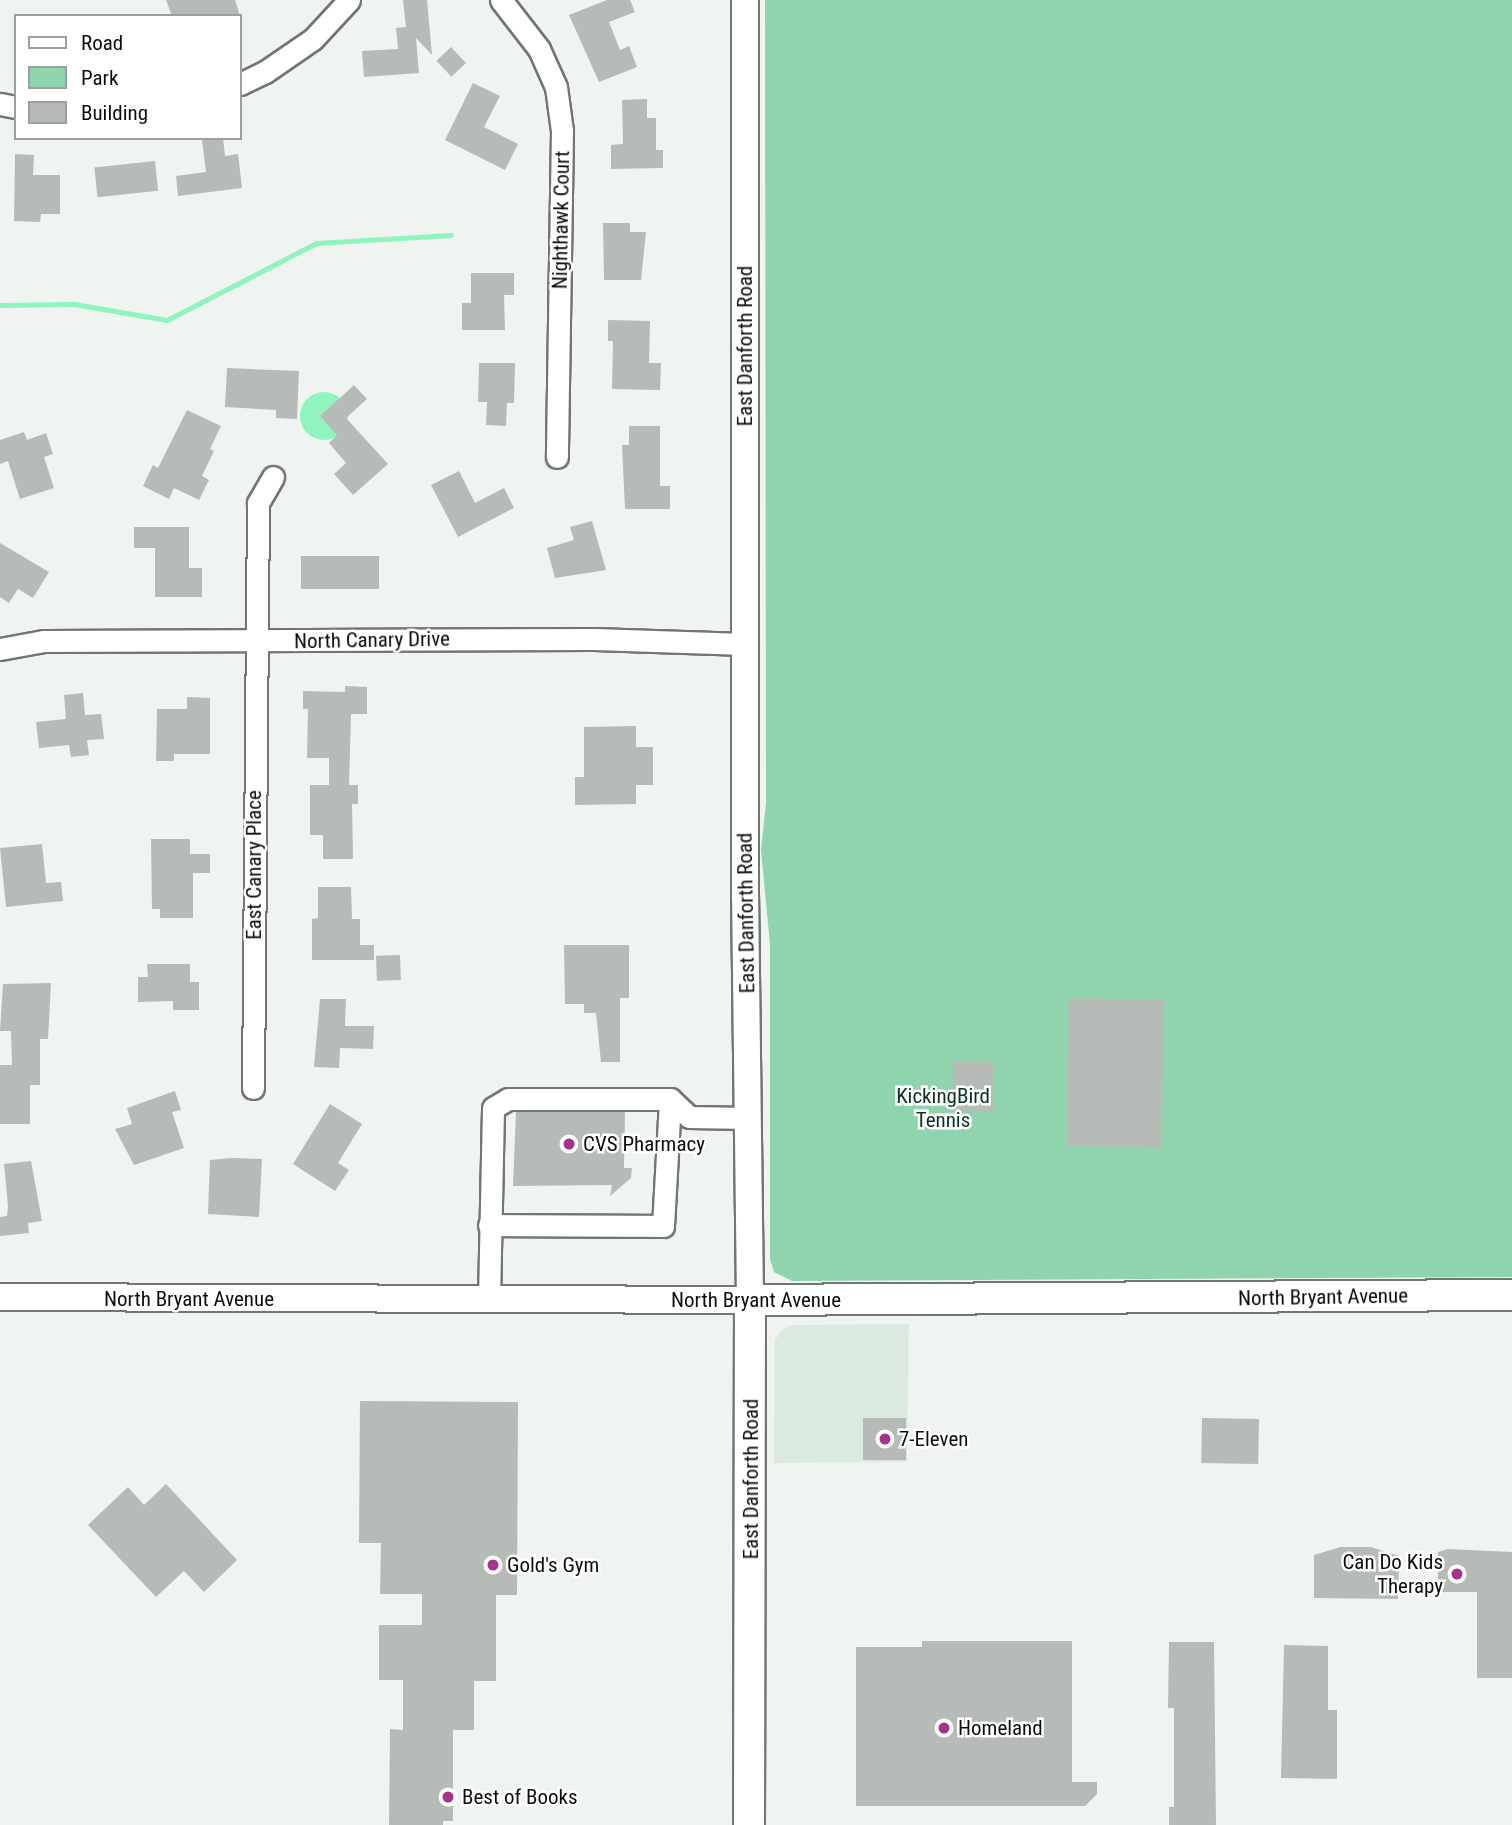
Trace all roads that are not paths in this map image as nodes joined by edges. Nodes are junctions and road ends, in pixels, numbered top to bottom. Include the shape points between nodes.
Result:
1 (349, 0) edge
2 (501, 0) edge
3 (745, 0) edge
4 (242, 83) edge
5 (557, 457) dead end
6 (273, 477) dead end
7 (257, 641) junction
8 (745, 644) junction
9 (0, 649) edge
10 (253, 1088) dead end
11 (670, 1099) junction
12 (749, 1118) junction
13 (489, 1226) junction
14 (1512, 1295) edge
15 (0, 1297) edge
16 (489, 1300) junction
17 (750, 1300) junction
18 (749, 1825) edge

1 - 4 street via 313,39
2 - 5 street, Nighthawk Court via 539,49 556,87 562,131
3 - 8 street, East Danforth Road
6 - 7 street, East Canary Place via 258,503
7 - 8 street, North Canary Drive via 594,639
7 - 9 street, North Canary Drive via 44,641
7 - 10 street, East Canary Place
8 - 12 street, East Danforth Road
11 - 12 street via 689,1117
11 - 13 street via 508,1098 493,1108
11 - 13 street via 663,1226
12 - 17 street, East Danforth Road
13 - 16 street
14 - 17 main road, North Bryant Avenue
15 - 16 street, North Bryant Avenue
16 - 17 street, North Bryant Avenue
17 - 18 main road, East Danforth Road

